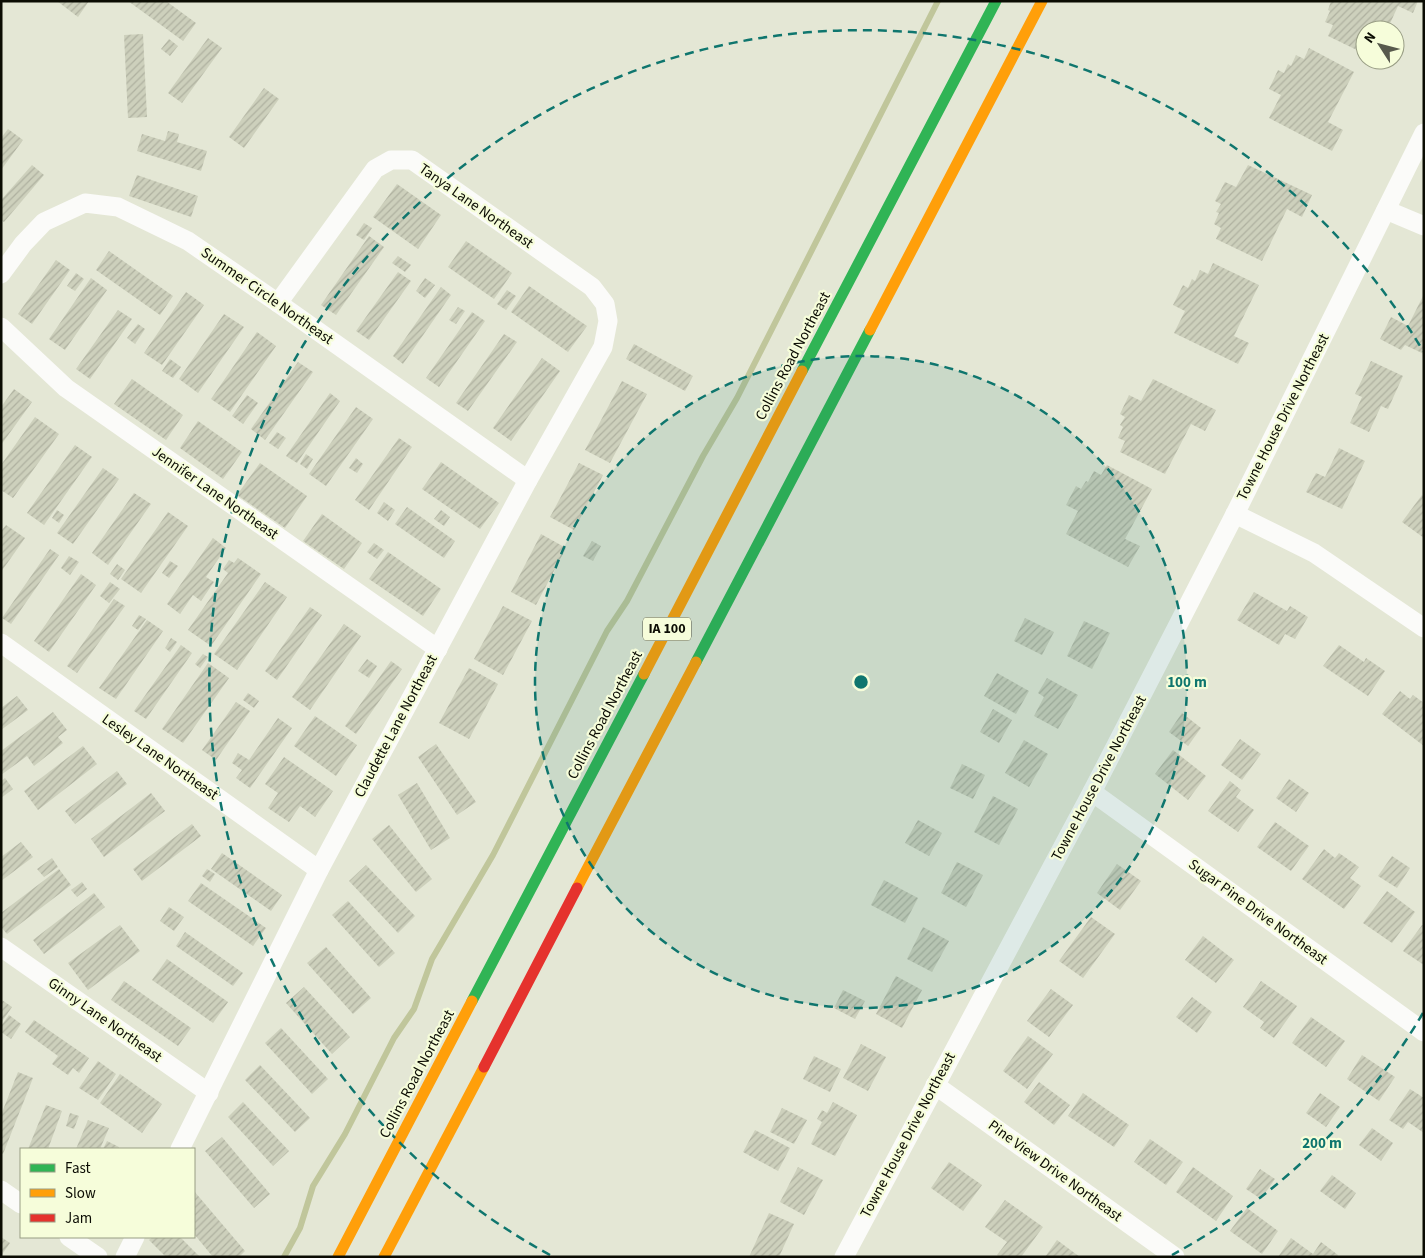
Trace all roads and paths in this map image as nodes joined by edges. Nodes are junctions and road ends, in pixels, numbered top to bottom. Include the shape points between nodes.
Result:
1 (996, 1) edge
2 (1042, 1) edge
3 (1424, 133) edge
4 (1386, 210) junction
5 (1424, 226) edge
6 (1, 274) edge
7 (278, 303) junction
8 (605, 304) joint
9 (1, 327) edge
10 (528, 480) junction
11 (1235, 514) junction
12 (1424, 628) edge
13 (1, 644) edge
14 (438, 649) junction
15 (1092, 792) junction
16 (319, 870) junction
17 (1, 947) edge
18 (1424, 1032) edge
19 (935, 1084) junction
20 (209, 1093) junction
21 (181, 1148) edge
22 (1, 1190) edge
23 (20, 1203) edge
24 (70, 1238) edge
25 (134, 1238) edge
26 (98, 1257) edge
27 (125, 1257) edge
28 (338, 1257) edge
29 (384, 1257) edge
30 (844, 1257) edge
31 (1175, 1257) edge

1 - 28 highway, Collins Road Northeast / IA 100
2 - 29 highway, IA 100
3 - 4 street, Towne House Drive Northeast
4 - 5 street
4 - 11 street, Towne House Drive Northeast
6 - 7 street, Summer Circle Northeast via 44,222 85,203 118,207 188,241
7 - 8 street, Tanya Lane Northeast via 375,170 391,160 412,160 592,288
7 - 10 street, Summer Circle Northeast
8 - 10 street, Claudette Lane Northeast via 608,322 603,347
9 - 14 street, Jennifer Lane Northeast via 66,388
10 - 14 street, Claudette Lane Northeast
11 - 12 street via 1314,553
11 - 15 street, Towne House Drive Northeast
13 - 16 street, Lesley Lane Northeast
14 - 16 street, Claudette Lane Northeast
15 - 18 street, Sugar Pine Drive Northeast
15 - 19 street, Towne House Drive Northeast
16 - 20 street, Claudette Lane Northeast
17 - 20 street, Ginny Lane Northeast
19 - 30 street, Towne House Drive Northeast
19 - 31 street, Pine View Drive Northeast
20 - 21 street, Claudette Lane Northeast
22 - 23 street
24 - 26 street
25 - 27 street

